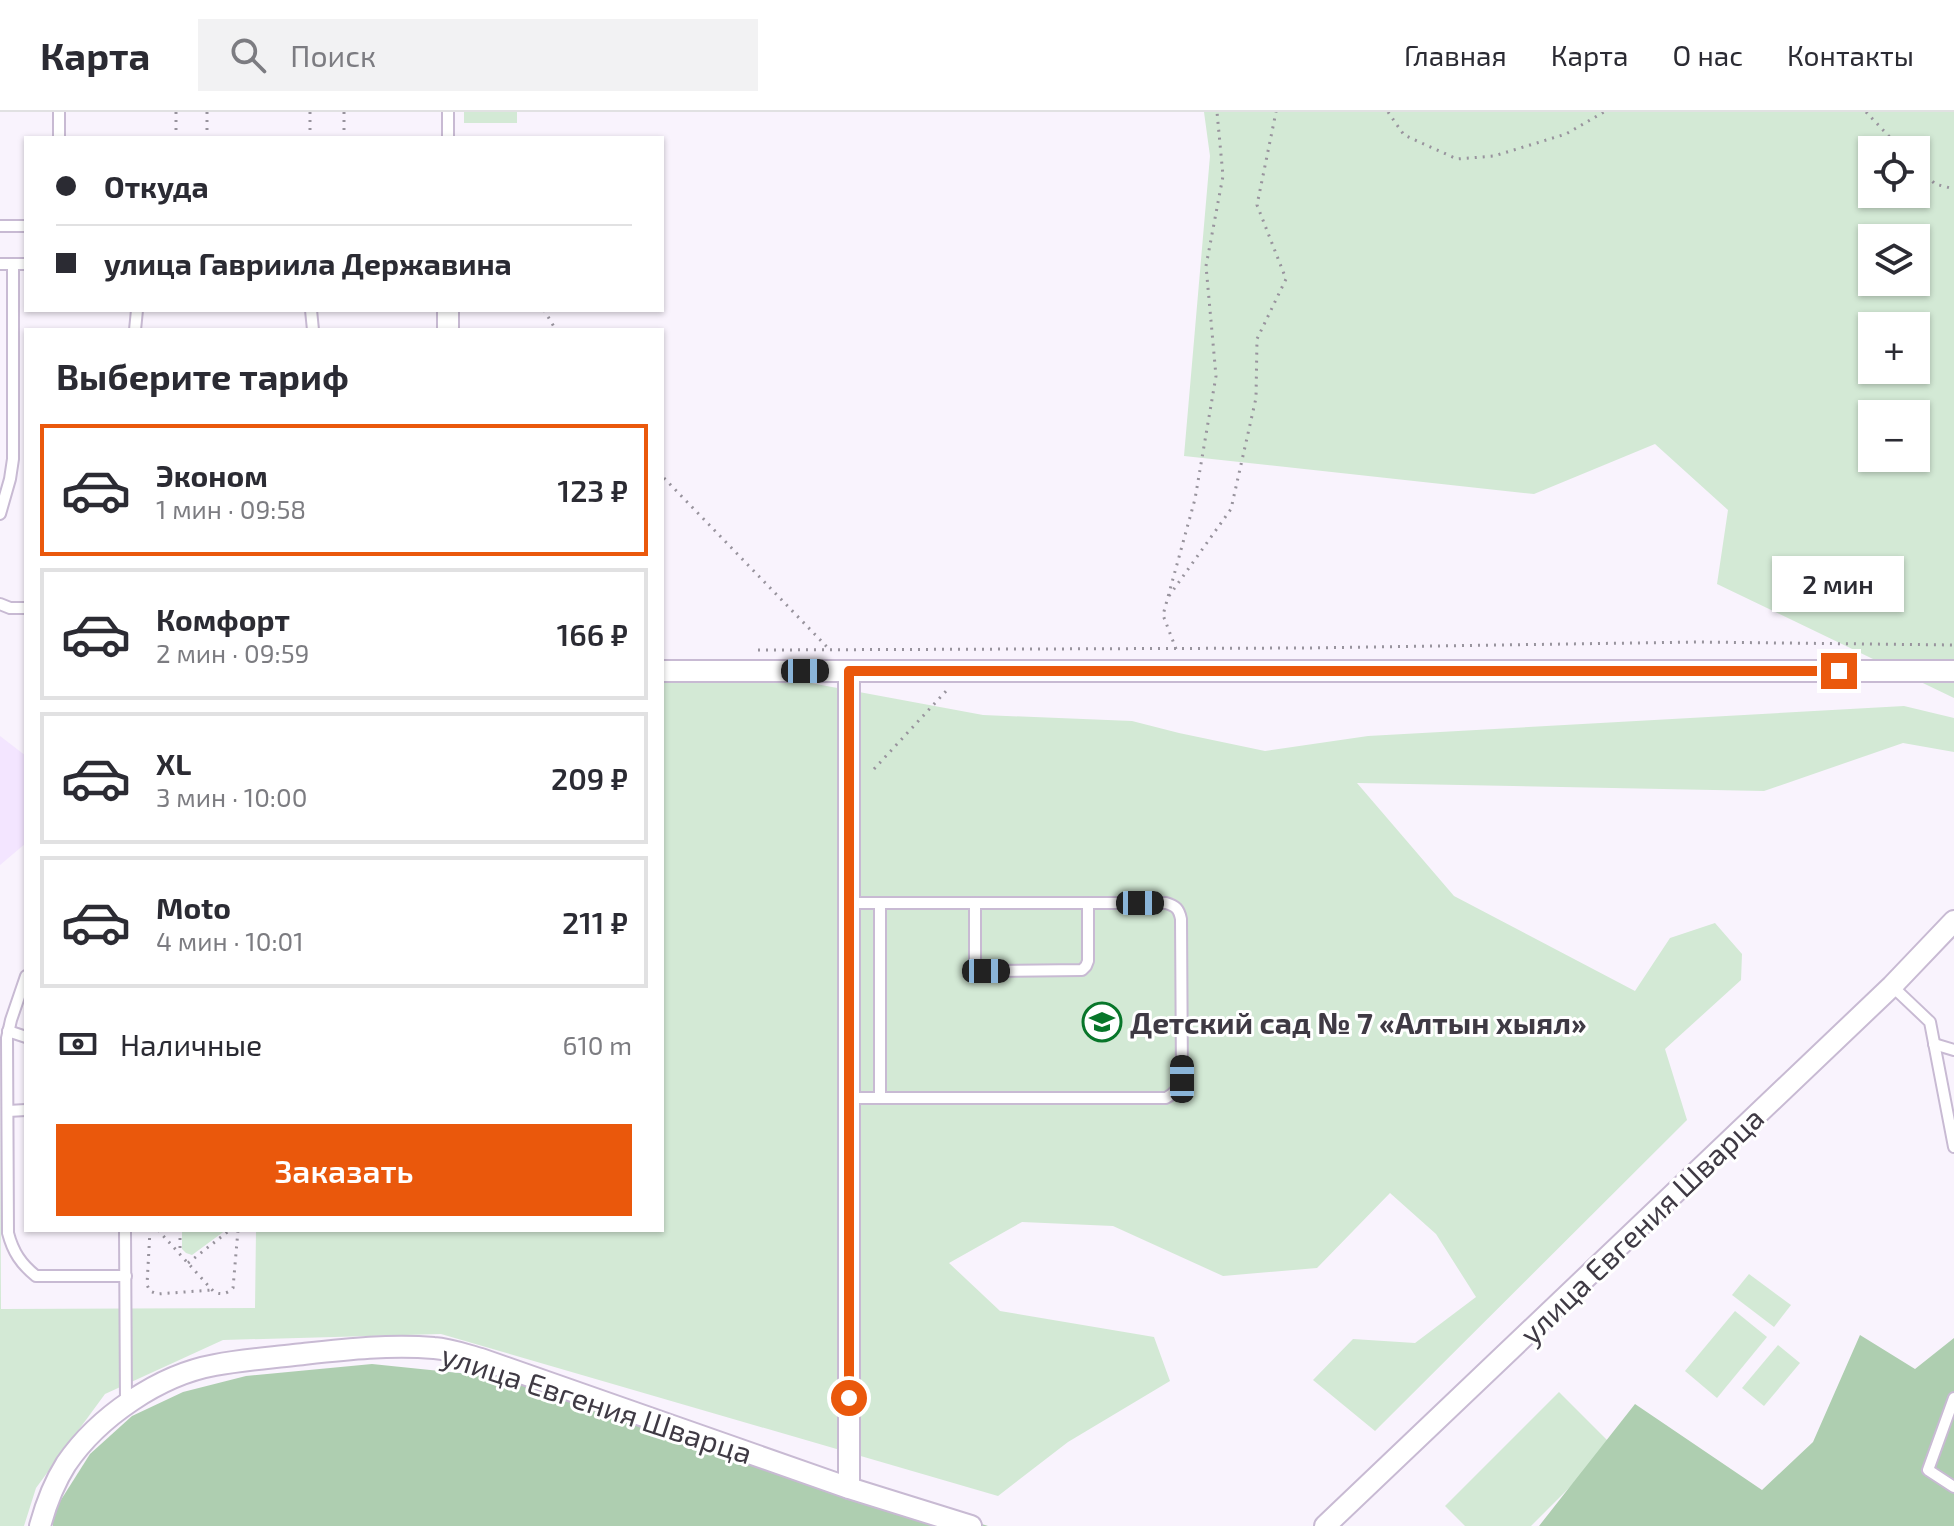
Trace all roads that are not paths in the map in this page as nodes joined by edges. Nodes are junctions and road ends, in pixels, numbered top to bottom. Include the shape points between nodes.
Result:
1 (59, 112) edge
2 (448, 112) edge
3 (59, 136) edge
4 (448, 136) edge
5 (0, 226) edge
6 (24, 226) edge
7 (0, 264) edge
8 (13, 264) junction
9 (24, 264) edge
10 (0, 514) edge
11 (0, 604) edge
12 (24, 608) edge
13 (664, 671) edge
14 (849, 671) junction
15 (1954, 671) edge
16 (849, 903) junction
17 (880, 903) junction
18 (975, 903) junction
19 (1088, 903) junction
20 (1954, 921) edge
21 (24, 982) edge
22 (1892, 986) junction
23 (8, 1031) junction
24 (24, 1036) edge
25 (1934, 1044) junction
26 (1954, 1050) edge
27 (849, 1098) junction
28 (880, 1098) junction
29 (24, 1110) edge
30 (8, 1111) junction
31 (1954, 1147) edge
32 (125, 1232) edge
33 (126, 1276) junction
34 (1954, 1398) edge
35 (126, 1404) junction
36 (1954, 1487) edge
37 (849, 1488) junction
38 (40, 1526) edge
39 (971, 1526) edge
40 (1325, 1526) edge

1 - 3 lane
2 - 4 lane
5 - 6 lane
7 - 8 lane
8 - 9 lane
8 - 10 lane via 13,459
11 - 12 lane
13 - 14 street
14 - 15 street
14 - 16 street
16 - 17 lane
16 - 27 street
17 - 18 lane
17 - 28 lane
18 - 19 lane
18 - 19 lane via 975,961 986,971 1082,970 1088,961
19 - 28 lane via 1166,903 1179,911 1182,1079 1173,1094
20 - 22 street, улица Евгения Шварца
21 - 23 lane
22 - 25 lane via 1930,1022
22 - 40 street, улица Евгения Шварца
23 - 24 lane
23 - 30 lane
25 - 26 lane
25 - 31 lane
27 - 28 lane
27 - 37 street
29 - 30 lane
30 - 33 lane via 8,1233 20,1261 36,1276
32 - 33 lane
33 - 35 lane
34 - 36 lane via 1928,1470
35 - 37 street, улица Евгения Шварца via 183,1374 213,1365 359,1347 436,1348 481,1359
35 - 38 street, улица Евгения Шварца via 65,1465
37 - 39 street, улица Евгения Шварца

